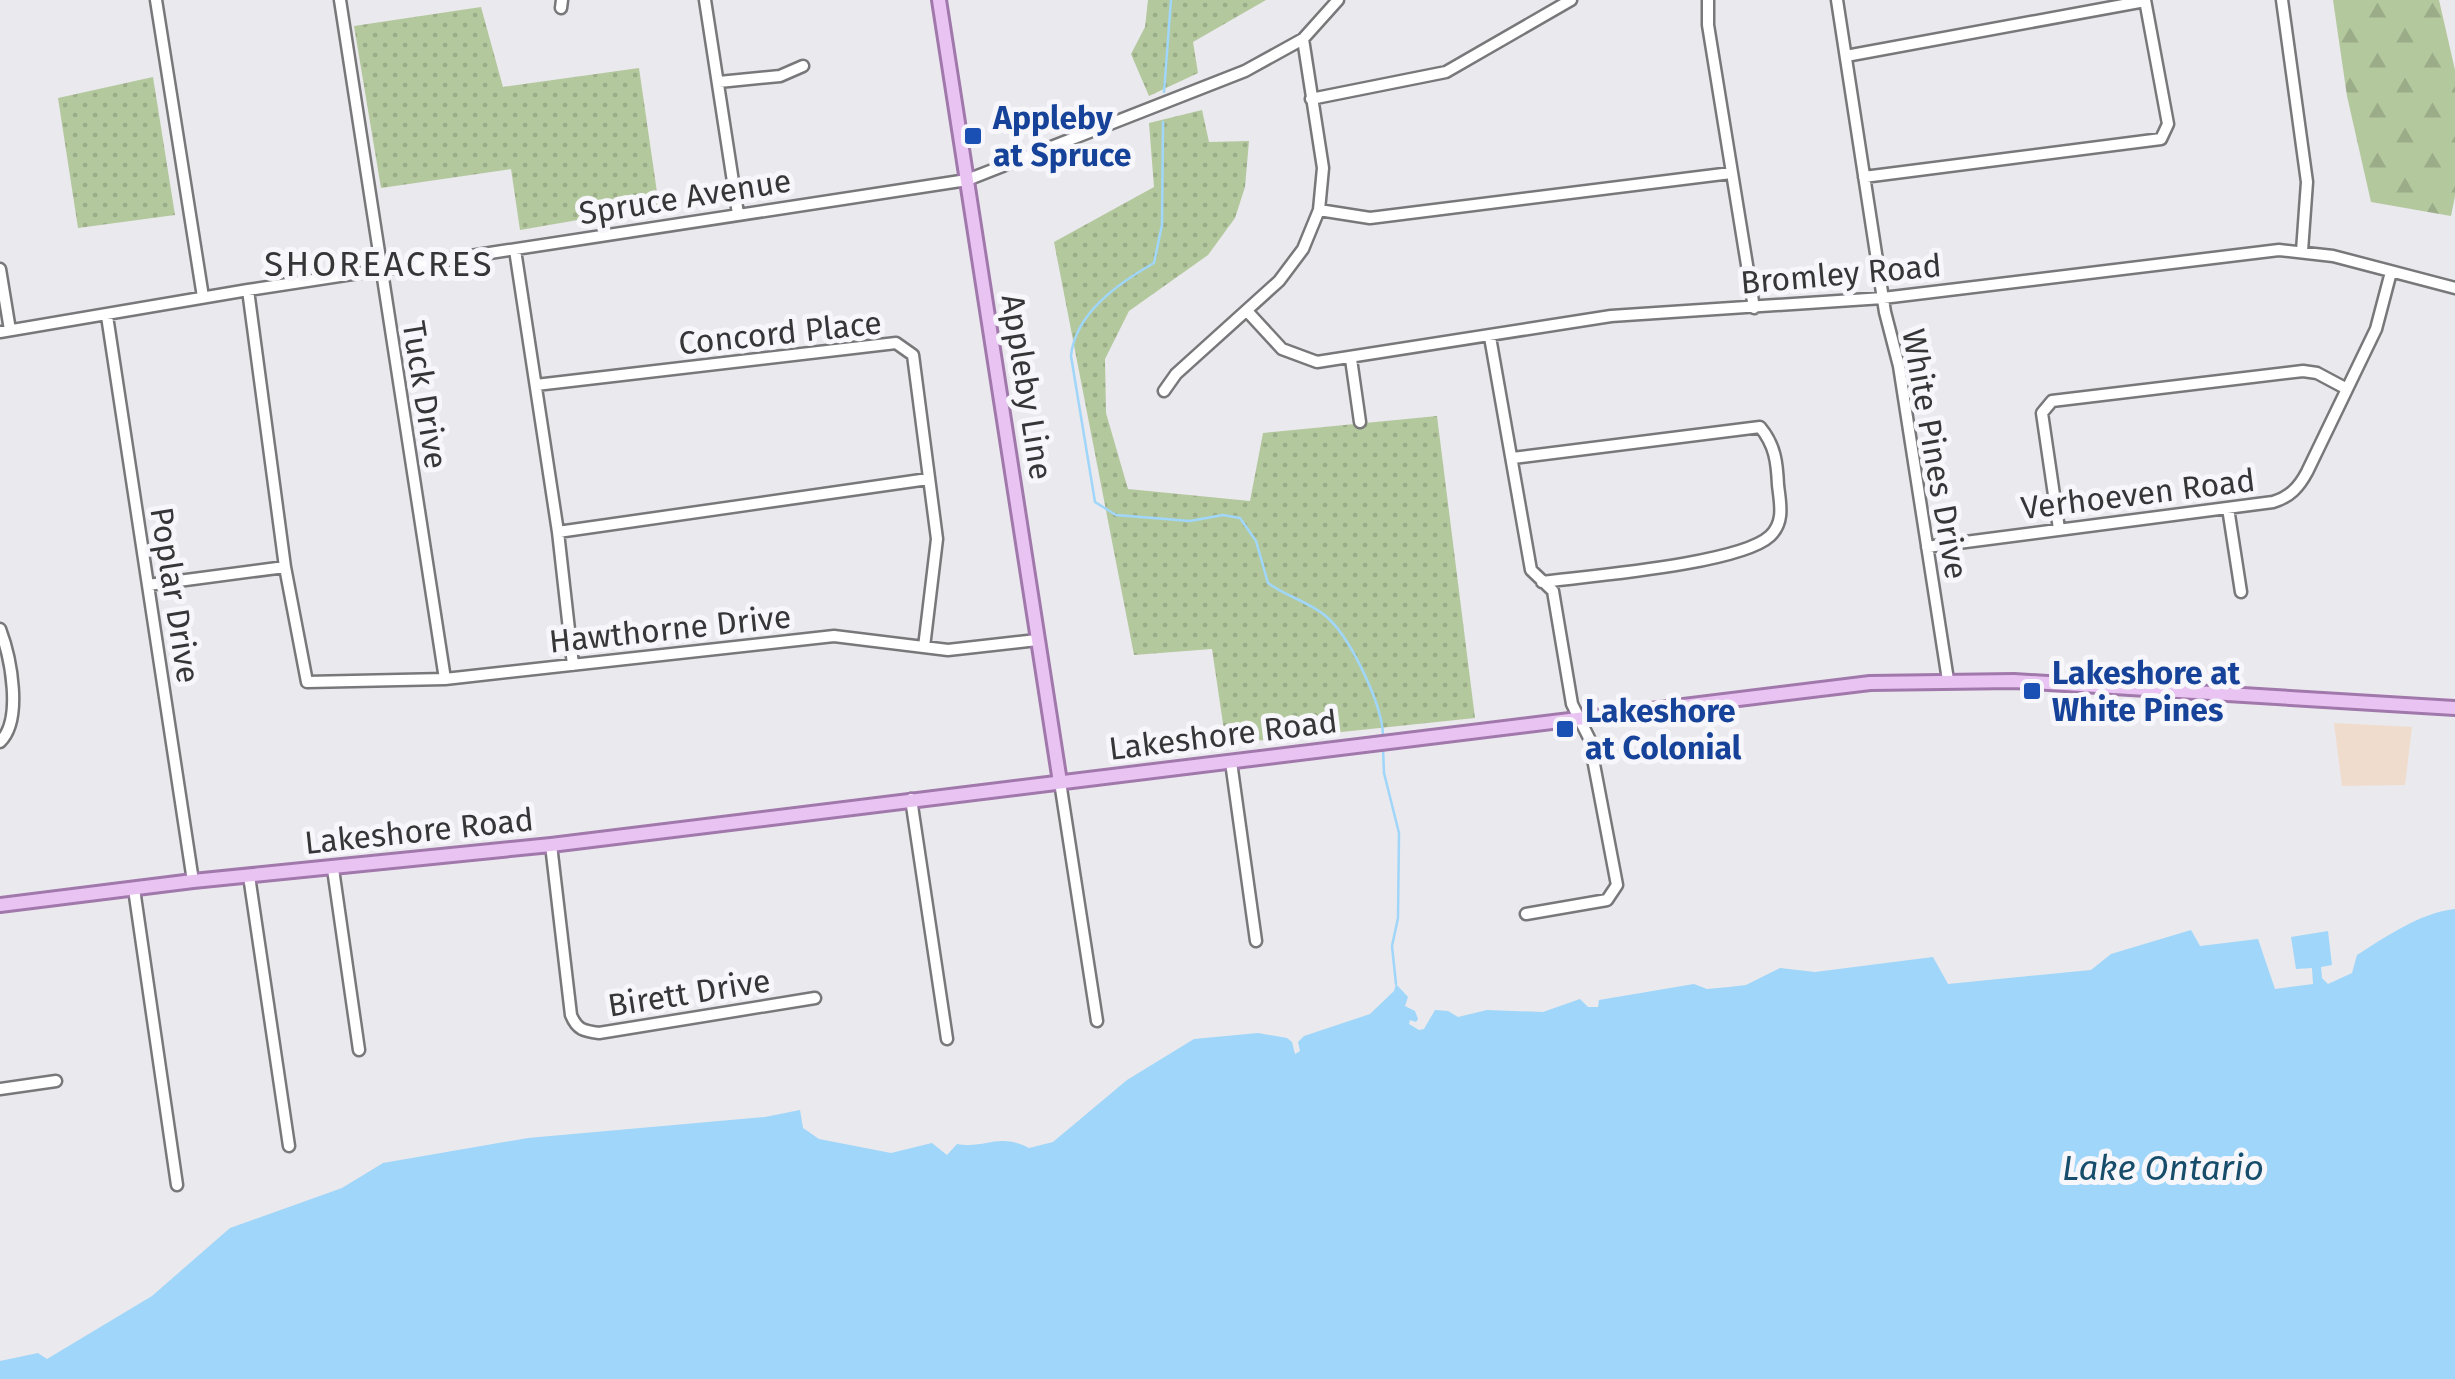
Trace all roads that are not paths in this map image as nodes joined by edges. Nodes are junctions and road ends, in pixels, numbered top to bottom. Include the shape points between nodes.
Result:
1 (156, 0) edge
2 (340, 0) edge
3 (704, 0) edge
4 (939, 0) edge
5 (1338, 0) edge
6 (1571, 0) edge
7 (1708, 0) edge
8 (1837, 0) edge
9 (2282, 0) edge
10 (2145, 1) edge
11 (1303, 40) junction
12 (1846, 56) junction
13 (802, 66) dead end
14 (719, 82) junction
15 (1311, 100) junction
16 (1731, 172) junction
17 (1864, 177) junction
18 (967, 180) junction
19 (1320, 210) junction
20 (738, 214) junction
21 (515, 250) junction
22 (2302, 251) junction
23 (0, 269) edge
24 (380, 270) junction
25 (2391, 272) junction
26 (2455, 288) edge
27 (248, 290) junction
28 (203, 297) junction
29 (1883, 298) junction
30 (1754, 308) junction
31 (1247, 311) junction
32 (108, 316) junction
33 (5, 331) edge
34 (1490, 337) junction
35 (1351, 359) junction
36 (536, 385) junction
37 (2347, 389) junction
38 (1164, 391) dead end
39 (1360, 422) dead end
40 (1513, 458) junction
41 (928, 478) junction
42 (2228, 508) junction
43 (2059, 529) junction
44 (558, 532) junction
45 (1927, 547) junction
46 (284, 567) junction
47 (1542, 582) junction
48 (148, 585) junction
49 (2241, 592) dead end
50 (0, 629) edge
51 (1038, 640) junction
52 (924, 647) junction
53 (573, 665) junction
54 (445, 678) junction
55 (1948, 680) junction
56 (2455, 708) edge
57 (1580, 721) junction
58 (0, 742) edge
59 (1231, 762) junction
60 (1060, 782) junction
61 (911, 799) junction
62 (551, 845) junction
63 (333, 869) junction
64 (249, 876) junction
65 (193, 882) junction
66 (134, 889) junction
67 (0, 905) edge
68 (1526, 914) dead end
69 (1256, 941) dead end
70 (814, 998) dead end
71 (1096, 1021) dead end
72 (947, 1040) dead end
73 (359, 1050) dead end
74 (56, 1081) dead end
75 (0, 1089) edge
76 (288, 1146) dead end
77 (176, 1184) dead end

1 - 28 street
2 - 24 street, Tuck Drive
3 - 14 street
4 - 18 main road, Appleby Line
5 - 11 street, Spruce Avenue
6 - 15 street via 1446,72
7 - 16 street
8 - 12 street, White Pines Drive
9 - 22 street via 2307,182
10 - 12 street
10 - 17 street via 2168,124 2161,139
11 - 15 street
11 - 18 street, Spruce Avenue via 1245,71
12 - 17 street, White Pines Drive
13 - 14 street via 780,76
14 - 20 street
15 - 19 street via 1323,168
16 - 19 street via 1370,218
16 - 30 street
17 - 29 street, White Pines Drive
18 - 20 street, Spruce Avenue
18 - 51 main road, Appleby Line
19 - 31 street via 1303,249
20 - 21 street, Spruce Avenue
21 - 24 street, Spruce Avenue
21 - 36 street
22 - 25 street, Bromley Road
22 - 29 street, Bromley Road
23 - 33 street
24 - 27 street, Spruce Avenue
24 - 54 street, Tuck Drive
25 - 26 street, Bromley Road
25 - 37 street, Verhoeven Road via 2376,328
27 - 28 street, Spruce Avenue
27 - 46 street
28 - 32 street, Spruce Avenue
29 - 30 street, Bromley Road
29 - 45 street, White Pines Drive
30 - 34 street, Bromley Road via 1611,316
31 - 35 street, Bromley Road via 1282,349 1317,362
31 - 38 street
32 - 33 street, Spruce Avenue
32 - 48 street, Poplar Drive
34 - 35 street, Bromley Road
34 - 40 street
35 - 39 street
36 - 41 street, Concord Place via 896,343 913,355
36 - 44 street
37 - 42 street, Verhoeven Road via 2299,486 2282,499
37 - 43 street via 2303,371 2052,402 2042,413
40 - 47 street via 1531,570
40 - 47 street via 1760,427 1776,457 1781,519 1770,536 1734,555
41 - 44 street
41 - 52 street, Concord Place via 937,540
42 - 43 street, Verhoeven Road
42 - 49 street
43 - 45 street, Verhoeven Road
44 - 53 street
45 - 55 street, White Pines Drive
46 - 48 street
46 - 54 street, Hawthorne Drive via 307,682
47 - 57 street via 1554,591
48 - 65 street, Poplar Drive
50 - 58 street via 14,719
51 - 52 street, Hawthorne Drive via 959,650
51 - 60 main road, Appleby Line
52 - 53 street, Hawthorne Drive via 834,636
53 - 54 street, Hawthorne Drive
55 - 56 main road, Lakeshore Road
55 - 57 main road, Lakeshore Road via 1870,683
57 - 59 main road, Lakeshore Road
57 - 68 street via 1589,738 1617,885 1607,900
59 - 60 main road, Lakeshore Road
59 - 69 street
60 - 61 main road, Lakeshore Road
60 - 71 street
61 - 62 main road, Lakeshore Road
61 - 72 street
62 - 63 main road, Lakeshore Road
62 - 70 street, Birett Drive via 571,1015 583,1031 600,1034
63 - 64 main road, Lakeshore Road
63 - 73 street
64 - 65 main road, Lakeshore Road
64 - 76 street
65 - 66 main road, Lakeshore Road
66 - 67 main road, Lakeshore Road
66 - 77 street
74 - 75 street

